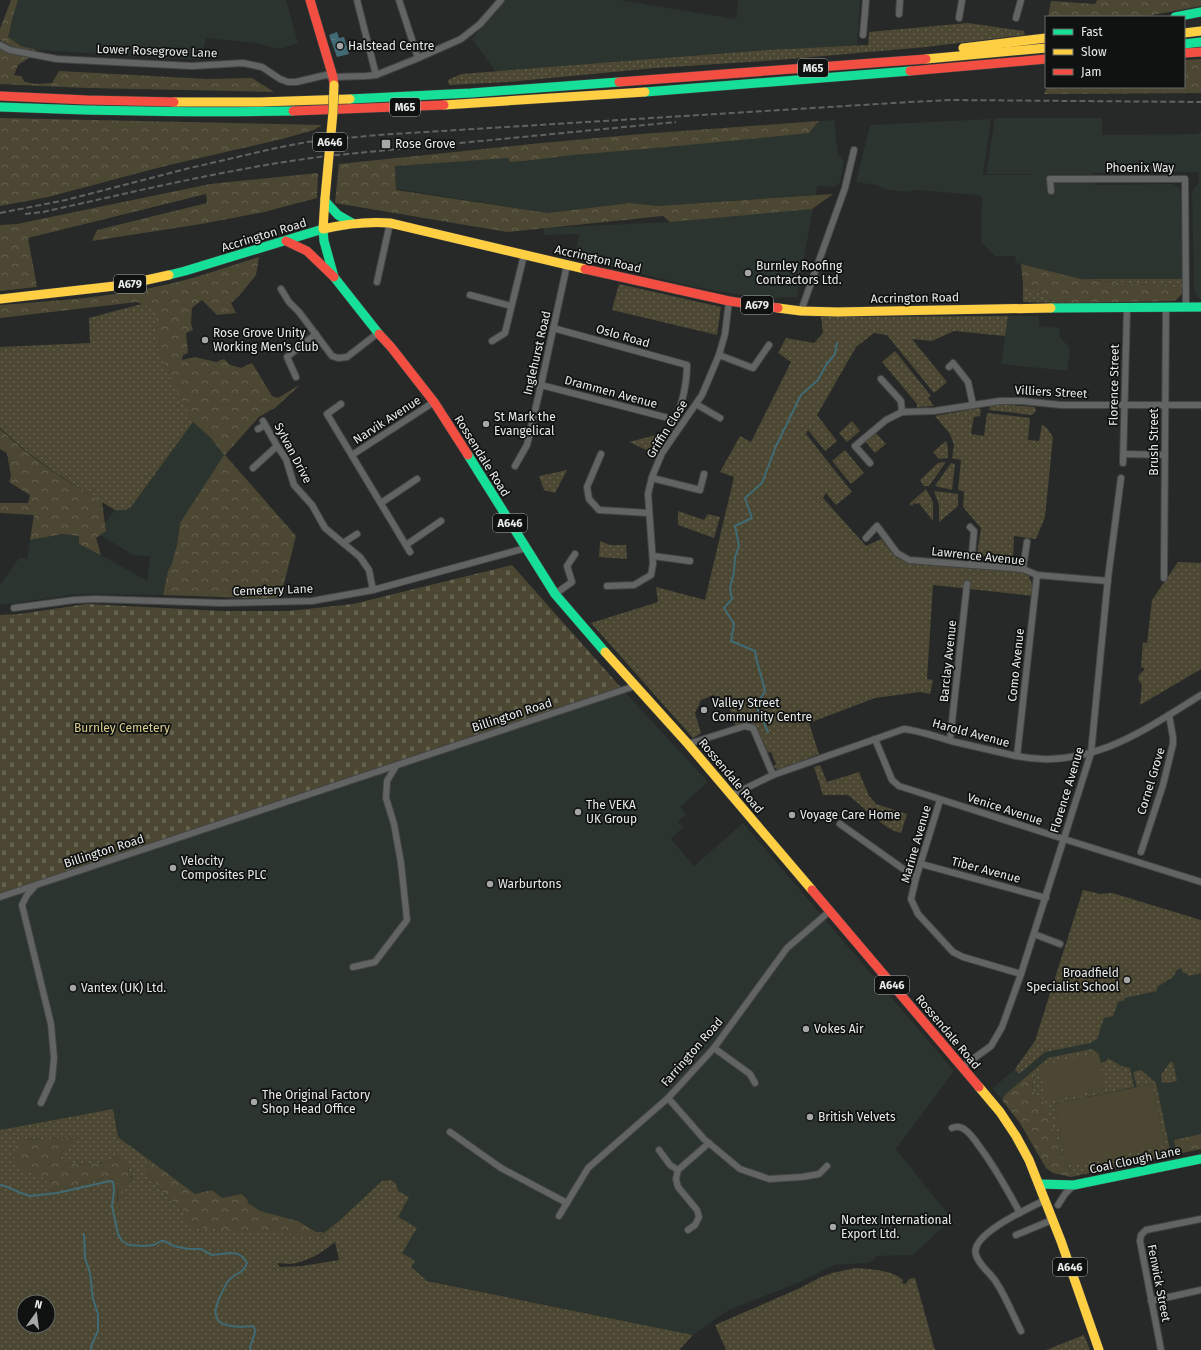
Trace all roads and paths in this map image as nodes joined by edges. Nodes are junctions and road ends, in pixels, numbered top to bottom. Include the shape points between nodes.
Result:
1 (310, 0) edge
2 (357, 0) edge
3 (399, 0) edge
4 (501, 0) edge
5 (866, 0) edge
6 (900, 0) edge
7 (962, 0) edge
8 (1021, 0) edge
9 (1201, 12) edge
10 (899, 14) dead end
11 (1180, 16) edge
12 (959, 18) dead end
13 (1016, 18) dead end
14 (1201, 31) edge
15 (1185, 33) edge
16 (863, 35) dead end
17 (1045, 38) edge
18 (1201, 42) edge
19 (1185, 44) edge
20 (0, 45) edge
21 (1045, 48) edge
22 (1201, 52) edge
23 (1185, 53) edge
24 (418, 58) junction
25 (1045, 59) edge
26 (1045, 66) edge
27 (376, 75) junction
28 (809, 80) junction
29 (333, 81) junction
30 (580, 85) junction
31 (0, 96) edge
32 (0, 107) edge
33 (854, 150) dead end
34 (1051, 191) dead end
35 (325, 200) junction
36 (352, 223) junction
37 (390, 224) junction
38 (323, 229) junction
39 (286, 241) junction
40 (524, 255) junction
41 (567, 265) junction
42 (334, 277) junction
43 (377, 282) dead end
44 (281, 289) dead end
45 (470, 295) dead end
46 (0, 299) edge
47 (729, 301) junction
48 (511, 306) junction
49 (1127, 307) junction
50 (1166, 307) junction
51 (1186, 307) junction
52 (1201, 307) edge
53 (801, 311) junction
54 (554, 328) junction
55 (378, 333) junction
56 (316, 334) junction
57 (492, 341) dead end
58 (769, 345) dead end
59 (719, 355) junction
60 (949, 367) dead end
61 (296, 377) dead end
62 (882, 378) dead end
63 (541, 385) junction
64 (434, 402) junction
65 (342, 404) dead end
66 (696, 404) junction
67 (1125, 404) junction
68 (1165, 404) junction
69 (973, 405) junction
70 (1201, 405) edge
71 (902, 412) junction
72 (720, 418) dead end
73 (676, 420) joint
74 (258, 429) dead end
75 (277, 446) junction
76 (601, 454) dead end
77 (1124, 454) junction
78 (352, 455) junction
79 (1165, 455) junction
80 (870, 463) dead end
81 (1123, 463) dead end
82 (515, 466) dead end
83 (253, 468) dead end
84 (704, 474) dead end
85 (652, 478) junction
86 (1121, 478) dead end
87 (417, 479) dead end
88 (381, 503) junction
89 (649, 513) junction
90 (442, 521) dead end
91 (970, 527) dead end
92 (357, 534) dead end
93 (866, 538) dead end
94 (1027, 542) dead end
95 (343, 543) junction
96 (406, 545) junction
97 (526, 548) junction
98 (410, 552) dead end
99 (575, 554) dead end
100 (653, 556) junction
101 (690, 561) dead end
102 (971, 565) junction
103 (1023, 569) junction
104 (1037, 575) junction
105 (1164, 578) dead end
106 (1108, 581) junction
107 (967, 584) dead end
108 (607, 586) dead end
109 (373, 590) junction
110 (555, 594) junction
111 (14, 608) dead end
112 (635, 686) junction
113 (1201, 695) edge
114 (1169, 715) junction
115 (875, 739) junction
116 (950, 740) junction
117 (688, 744) junction
118 (1091, 754) junction
119 (1017, 756) junction
120 (396, 766) junction
121 (773, 775) junction
122 (732, 795) junction
123 (940, 800) junction
124 (840, 824) dead end
125 (1064, 840) junction
126 (1141, 852) dead end
127 (921, 864) junction
128 (916, 878) junction
129 (1201, 882) edge
130 (35, 886) junction
131 (0, 897) edge
132 (1046, 898) junction
133 (830, 911) junction
134 (1034, 934) junction
135 (1060, 944) dead end
136 (354, 967) dead end
137 (1021, 974) junction
138 (714, 1048) junction
139 (962, 1066) junction
140 (755, 1083) dead end
141 (668, 1098) junction
142 (41, 1103) dead end
143 (952, 1128) dead end
144 (450, 1132) dead end
145 (709, 1143) junction
146 (659, 1150) dead end
147 (1201, 1159) edge
148 (827, 1166) dead end
149 (678, 1170) junction
150 (1039, 1184) junction
151 (1074, 1185) junction
152 (1045, 1200) junction
153 (567, 1203) junction
154 (1058, 1205) dead end
155 (1020, 1213) junction
156 (559, 1216) dead end
157 (1201, 1219) edge
158 (1052, 1220) junction
159 (688, 1230) dead end
160 (1016, 1235) dead end
161 (1201, 1290) edge
162 (1151, 1301) junction
163 (1021, 1331) dead end
164 (1099, 1350) edge
165 (1161, 1350) edge

1 - 29 main road, A646
2 - 27 street
3 - 24 street
4 - 24 street, Lower Rosegrove Lane via 480,24 461,39
5 - 16 street
6 - 10 street
7 - 12 street
8 - 13 street
9 - 11 main road
14 - 15 main road
17 - 30 main road via 954,50 626,77
18 - 19 main road
20 - 29 street, Lower Rosegrove Lane via 10,50 57,59 177,66 243,63 262,67 288,82 326,75
21 - 30 main road, M65
22 - 23 main road
24 - 27 street, Lower Rosegrove Lane
25 - 28 main road, M65
26 - 28 main road via 874,80
27 - 29 street, Lower Rosegrove Lane
28 - 32 main road, M65 via 573,98 268,112 113,112
29 - 35 main road, A646, bridge via 333,112
30 - 31 main road, M65 via 347,99 268,101 112,101
33 - 53 street via 845,188
34 - 51 street, Phoenix Way via 1050,180 1185,179
35 - 36 main road via 338,215
35 - 38 main road, A646
36 - 37 main road, Accrington Road / A679 via 368,221
36 - 38 main road, Accrington Road / A679
37 - 40 main road, Accrington Road / A679
37 - 43 street
38 - 39 main road, Accrington Road / A679
38 - 42 main road, Rossendale Road / A646
39 - 42 main road via 307,251
39 - 46 main road, Accrington Road / A679 via 185,271 124,285
40 - 41 main road, Accrington Road / A679
40 - 48 street
41 - 47 main road, Accrington Road / A679
41 - 54 street, Inglehurst Road
42 - 55 main road, Rossendale Road / A646
44 - 56 street
45 - 48 street
47 - 53 main road, Accrington Road / A679
47 - 59 street, Griffin Close via 725,334
48 - 57 street via 504,333
49 - 50 main road, Accrington Road / A679
49 - 53 main road, Accrington Road / A679
49 - 67 street, Florence Street
50 - 51 main road, Accrington Road / A679
50 - 68 street, Brush Street
51 - 52 main road, Accrington Road / A679
54 - 63 street, Inglehurst Road
54 - 73 street, Oslo Road via 687,365 685,393
55 - 56 street via 347,357 338,358 332,356
55 - 64 main road, Rossendale Road / A646
56 - 61 street via 286,357
58 - 59 street via 752,368
59 - 66 street, Griffin Close
60 - 69 street via 953,364 968,382
62 - 71 street via 901,400
63 - 73 street, Drammen Avenue
63 - 82 street, Inglehurst Road via 527,445
64 - 78 street, Narvik Avenue
64 - 97 main road, Rossendale Road / A646
65 - 78 street via 327,414
66 - 72 street
66 - 85 street, Griffin Close via 662,453
67 - 68 street, Villiers Street
67 - 69 street, Villiers Street via 1061,405 1000,401
67 - 77 street, Florence Street
68 - 70 street, Villiers Street
68 - 79 street, Brush Street
69 - 71 street, Villiers Street via 934,411
71 - 80 street, Villiers Street via 886,420 855,446
74 - 75 street, Sylvan Drive via 264,423
75 - 83 street
75 - 95 street, Sylvan Drive via 286,459 294,485 312,505 325,528
76 - 89 street via 587,487 589,499 599,510
77 - 79 street
77 - 81 street, Florence Street
78 - 88 street
79 - 105 street, Brush Street
84 - 85 street via 700,490
85 - 89 street, Griffin Close via 648,494
86 - 106 street, Florence Avenue
87 - 88 street
88 - 96 street
89 - 100 street, Griffin Close
90 - 96 street
91 - 102 street via 974,531
92 - 95 street
93 - 102 street, Lawrence Avenue via 877,526 897,553 909,560
94 - 103 street
95 - 109 street, Sylvan Drive via 360,557 369,570
96 - 98 street
97 - 109 street, Cemetery Lane
97 - 110 main road, Rossendale Road / A646
99 - 110 street via 567,566 572,582
100 - 101 street
100 - 108 street, Griffin Close via 651,575 634,585
102 - 103 street, Lawrence Avenue
103 - 104 street, Lawrence Avenue
104 - 106 street, Lawrence Avenue
104 - 119 street, Como Avenue
106 - 118 street, Florence Avenue
107 - 116 street, Barclay Avenue
109 - 111 street, Cemetery Lane via 312,601 222,603 95,599
110 - 112 main road, Rossendale Road / A646
112 - 117 main road, Rossendale Road / A646
112 - 120 street, Billington Road
113 - 114 street, Harold Avenue
114 - 118 street, Harold Avenue via 1127,740
114 - 126 street, Cornel Grove via 1173,744 1163,785
115 - 116 street, Harold Avenue via 904,729 921,731
115 - 121 street, Harold Avenue
115 - 123 street, Venice Avenue via 892,780 899,786
116 - 119 street, Harold Avenue
117 - 121 street via 745,726 753,728
117 - 122 main road, Rossendale Road / A646
118 - 119 street, Harold Avenue via 1066,759
118 - 125 street, Florence Avenue
120 - 130 street, Billington Road
120 - 136 street via 387,781 386,798 401,863 407,920 375,962
121 - 122 street, Harold Avenue
122 - 133 main road, Rossendale Road / A646
123 - 125 street, Venice Avenue
123 - 127 street, Marine Avenue
124 - 128 street
125 - 129 street, Venice Avenue
125 - 132 street, Florence Avenue
127 - 128 street, Marine Avenue
127 - 132 street, Tiber Avenue
128 - 137 street, Marine Avenue via 911,899 918,914 953,952
130 - 131 street, Billington Road
130 - 142 street via 22,905 52,1024 54,1058 52,1079
132 - 134 street, Florence Avenue
133 - 138 street, Farrington Road via 788,948
133 - 139 main road, Rossendale Road / A646
134 - 135 street
134 - 137 street, Florence Avenue
137 - 139 street, Florence Avenue via 1002,1027 991,1046
138 - 140 street via 750,1074
138 - 141 street, Farrington Road
139 - 150 main road, Rossendale Road / A646 via 1016,1136
141 - 145 street
141 - 153 street, Farrington Road via 588,1168
143 - 155 street via 956,1126 964,1129 974,1139 992,1162
144 - 153 street via 501,1168
145 - 148 street via 740,1169 769,1179 818,1174
145 - 149 street
146 - 149 street via 670,1165
147 - 151 main road, Coal Clough Lane
149 - 159 street via 678,1186 697,1210 699,1217 695,1225
150 - 151 main road, Coal Clough Lane
150 - 152 main road, Rossendale Road / A646
151 - 154 street
152 - 155 street
152 - 158 main road, Rossendale Road / A646
153 - 156 street, Farrington Road
155 - 163 street via 988,1232 976,1245 975,1254 984,1269 997,1282
157 - 162 street, Fenwick Street via 1146,1230 1141,1235
158 - 160 street
158 - 164 main road, Rossendale Road / A646
161 - 162 street
162 - 165 street, Fenwick Street

